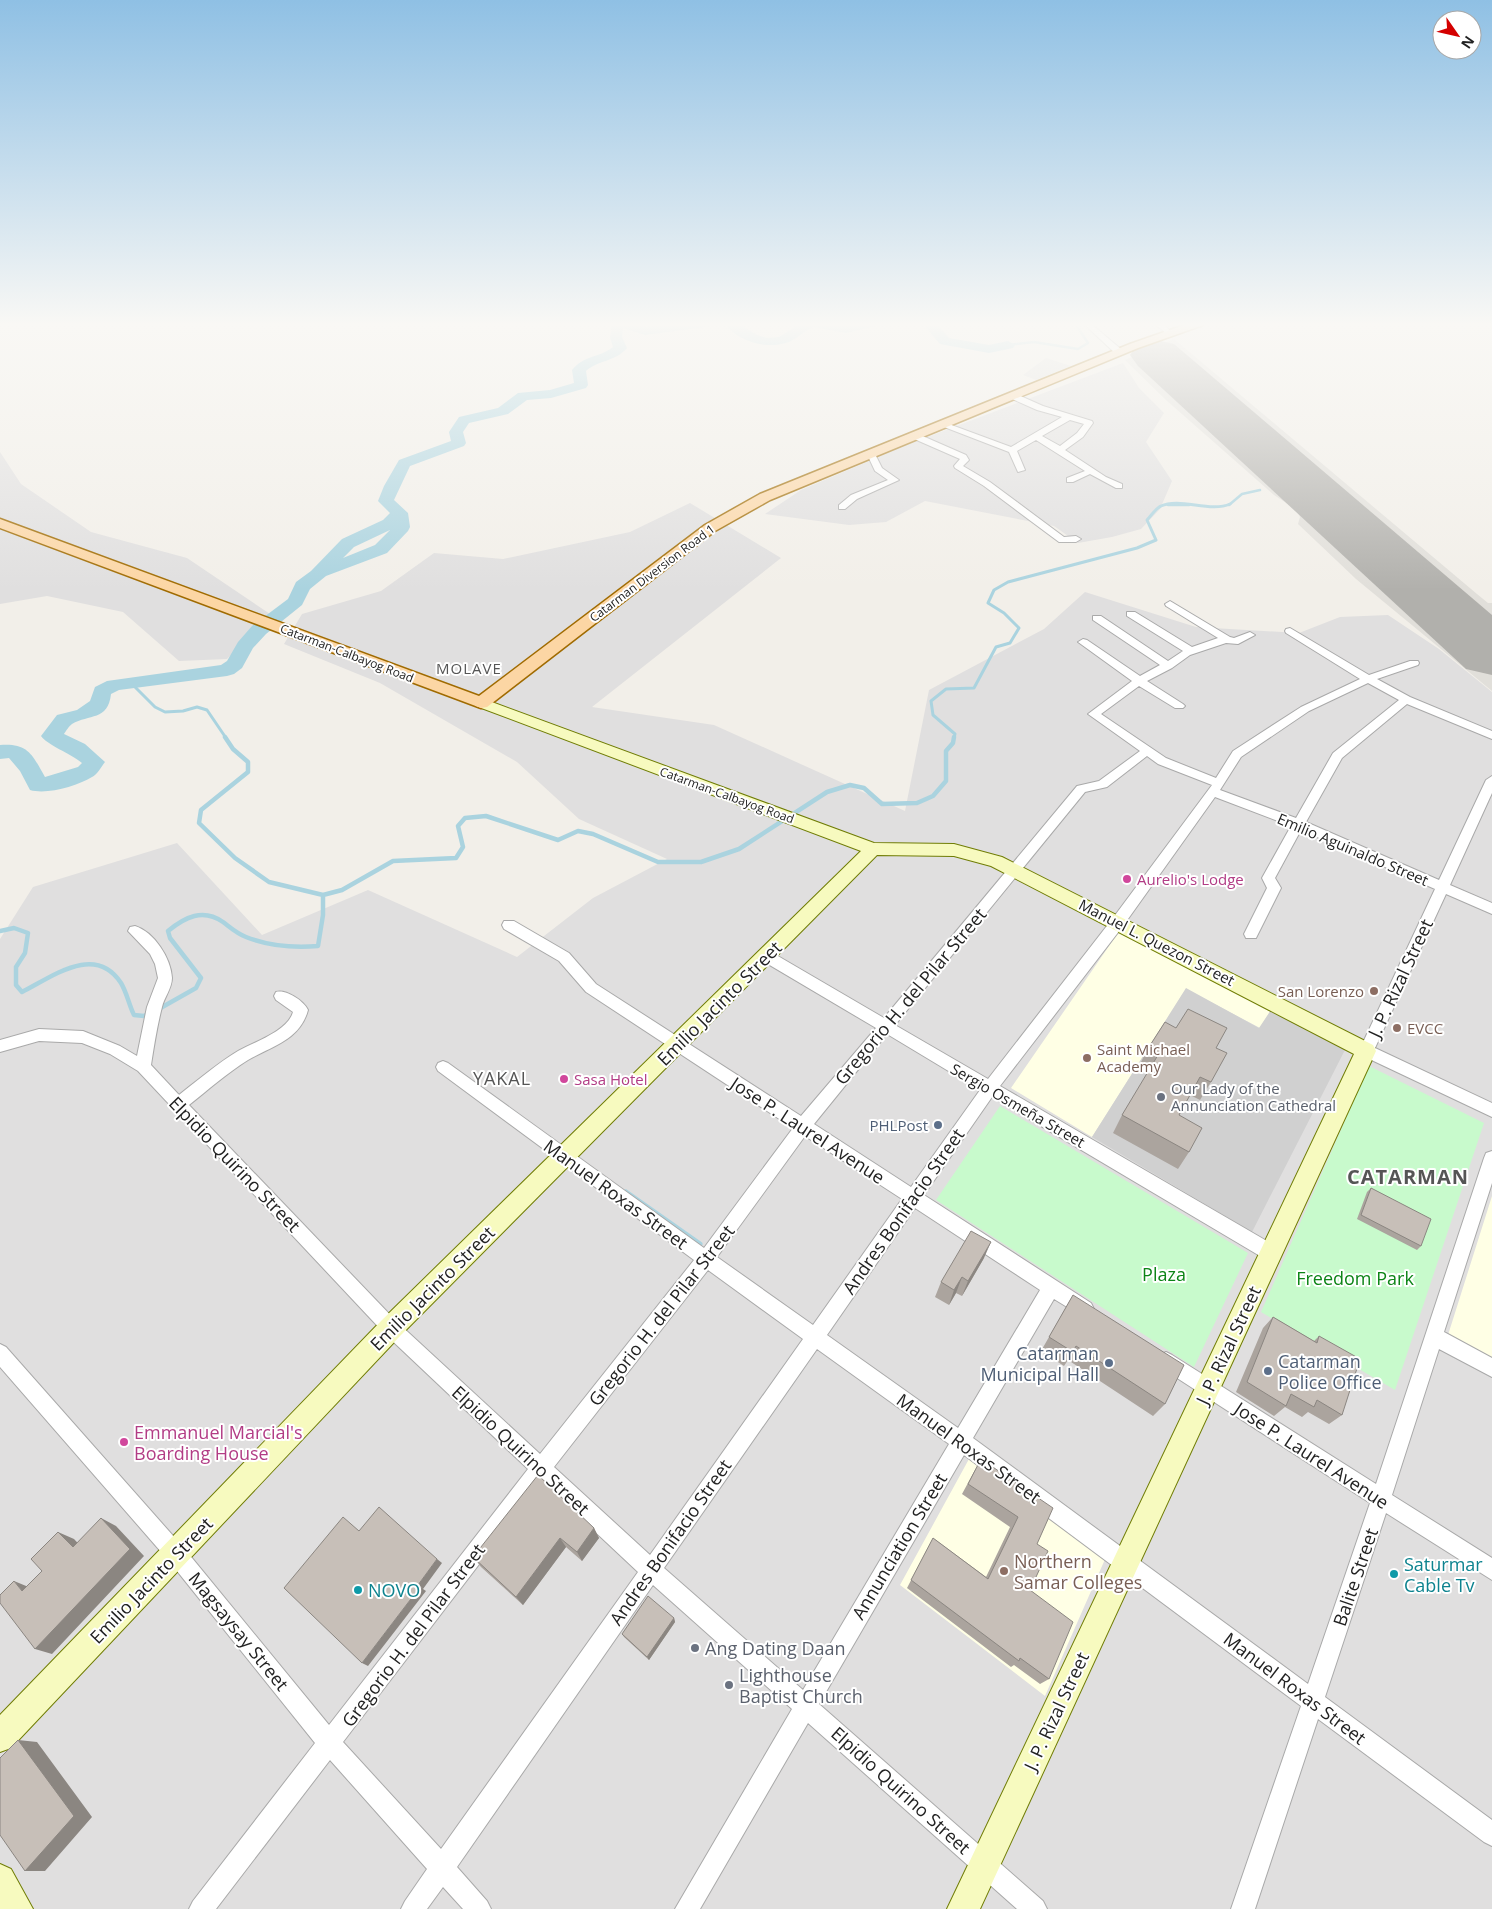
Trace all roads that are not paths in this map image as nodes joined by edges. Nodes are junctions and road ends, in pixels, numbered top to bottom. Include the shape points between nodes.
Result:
1 (974, 412) edge
2 (1053, 412) edge
3 (1069, 417) junction
4 (943, 425) junction
5 (914, 436) junction
6 (1037, 437) junction
7 (1012, 450) junction
8 (1060, 450) junction
9 (871, 454) junction
10 (1021, 470) dead end
11 (1091, 471) junction
12 (1070, 480) dead end
13 (1119, 486) dead end
14 (842, 507) dead end
15 (0, 523) edge
16 (1076, 540) dead end
17 (1170, 604) dead end
18 (1130, 614) dead end
19 (1096, 618) dead end
20 (1290, 631) dead end
21 (1250, 635) dead end
22 (1226, 639) junction
23 (1084, 642) dead end
24 (1191, 651) junction
25 (1414, 663) dead end
26 (1168, 666) junction
27 (1368, 679) junction
28 (1139, 681) junction
29 (1406, 699) junction
30 (481, 704) junction
31 (1179, 706) dead end
32 (1492, 735) edge
33 (1147, 751) junction
34 (1492, 780) edge
35 (1216, 788) junction
36 (807, 824) joint
37 (1298, 824) junction
38 (873, 849) junction
39 (1015, 869) junction
40 (1442, 888) junction
41 (1492, 909) edge
42 (1118, 922) junction
43 (509, 925) dead end
44 (135, 931) dead end
45 (1251, 934) dead end
46 (766, 956) junction
47 (282, 996) dead end
48 (884, 1026) junction
49 (677, 1045) junction
50 (0, 1046) edge
51 (1366, 1051) junction
52 (143, 1067) junction
53 (443, 1067) dead end
54 (989, 1089) junction
55 (178, 1104) junction
56 (1492, 1110) edge
57 (802, 1126) junction
58 (566, 1156) junction
59 (1492, 1158) edge
60 (912, 1197) junction
61 (1271, 1253) junction
62 (706, 1259) junction
63 (1051, 1287) junction
64 (1095, 1315) edge
65 (391, 1328) junction
66 (814, 1336) junction
67 (1434, 1336) junction
68 (1152, 1352) edge
69 (0, 1353) edge
70 (1492, 1368) edge
71 (1208, 1388) junction
72 (961, 1441) junction
73 (541, 1468) junction
74 (1381, 1499) junction
75 (176, 1554) junction
76 (1126, 1563) junction
77 (651, 1570) junction
78 (1492, 1570) edge
79 (1312, 1701) junction
80 (806, 1705) junction
81 (0, 1737) edge
82 (330, 1744) junction
83 (1492, 1834) edge
84 (984, 1864) junction
85 (441, 1868) junction
86 (0, 1880) edge
87 (17, 1909) edge
88 (201, 1909) edge
89 (413, 1909) edge
90 (479, 1909) edge
91 (687, 1909) edge
92 (963, 1909) edge
93 (1035, 1909) edge
94 (1243, 1909) edge

1 - 4 main road, Catarman Diversion Road 1
2 - 3 street
3 - 6 street
3 - 8 street via 1089,424
4 - 5 main road, Catarman Diversion Road 1
4 - 7 street
5 - 9 main road, Catarman Diversion Road 1
5 - 16 street via 963,457 958,466 1062,540
6 - 7 street
6 - 8 street
7 - 10 street
8 - 11 street
9 - 14 street via 878,469 895,480 854,497
9 - 30 main road, Catarman Diversion Road 1 via 765,497 710,528
11 - 12 street
11 - 13 street
15 - 30 main road, Catarman-Calbayog Road
17 - 22 street
18 - 24 street
19 - 26 street
20 - 27 street
21 - 22 street via 1234,642
22 - 24 street
23 - 28 street
24 - 26 street
25 - 27 street, Andres Bonifacio Street
26 - 28 street
27 - 29 street
27 - 35 street, Andres Bonifacio Street via 1305,709 1236,754
28 - 31 street
28 - 33 street, Emilio Aguinaldo Street via 1094,714
29 - 32 street
29 - 37 street via 1338,756
30 - 36 main road, Catarman-Calbayog Road
33 - 35 street, Emilio Aguinaldo Street
33 - 39 street, Gregorio H. del Pilar Street via 1103,784 1081,789
34 - 40 street, J. P. Rizal Street
35 - 37 street, Emilio Aguinaldo Street
35 - 42 street, Andres Bonifacio Street
36 - 38 main road, Manuel L. Quezon Street
37 - 40 street, Emilio Aguinaldo Street
37 - 45 street via 1268,878 1274,888
38 - 39 main road, Manuel L. Quezon Street via 954,850 977,854
38 - 46 main road, Emilio Jacinto Street
39 - 42 main road, Manuel L. Quezon Street
39 - 48 street, Gregorio H. del Pilar Street
40 - 41 street, Emilio Aguinaldo Street
40 - 51 street, J. P. Rizal Street
42 - 51 main road, Manuel L. Quezon Street
42 - 54 street, Andres Bonifacio Street
43 - 49 street, Jose P. Laurel Avenue via 564,957 591,988
44 - 52 street via 143,936 160,959 166,979 157,999
46 - 48 street, Sergio Osmeña Street
46 - 49 main road, Emilio Jacinto Street
47 - 55 street via 301,1010 298,1021 272,1042 243,1056
48 - 54 street, Sergio Osmeña Street
48 - 57 street, Gregorio H. del Pilar Street
49 - 57 street, Jose P. Laurel Avenue
49 - 58 main road, Emilio Jacinto Street
50 - 52 street, Elpidio Quirino Street via 39,1035 82,1037 115,1050
51 - 56 street, Manuel L. Quezon Street
51 - 61 main road, J. P. Rizal Street
52 - 55 street, Elpidio Quirino Street
53 - 58 street, Manuel Roxas Street
54 - 60 street, Andres Bonifacio Street
54 - 61 street, Sergio Osmeña Street
55 - 65 street, Elpidio Quirino Street
57 - 60 street, Jose P. Laurel Avenue
57 - 62 street, Gregorio H. del Pilar Street
58 - 62 street, Manuel Roxas Street
58 - 65 main road, Emilio Jacinto Street
59 - 67 street, Balite Street
60 - 63 street, Jose P. Laurel Avenue
60 - 66 street, Andres Bonifacio Street
61 - 71 main road, J. P. Rizal Street
62 - 66 street, Manuel Roxas Street
62 - 73 street, Gregorio H. del Pilar Street
63 - 64 street, Jose P. Laurel Avenue
63 - 72 street, Annunciation Street
65 - 73 street, Elpidio Quirino Street
65 - 75 main road, Emilio Jacinto Street
66 - 72 street, Manuel Roxas Street
66 - 77 street, Andres Bonifacio Street
67 - 70 street
67 - 74 street, Balite Street
68 - 71 street, Jose P. Laurel Avenue
69 - 75 street, Magsaysay Street
71 - 74 street, Jose P. Laurel Avenue
71 - 76 main road, J. P. Rizal Street
72 - 76 street, Manuel Roxas Street
72 - 80 street, Annunciation Street
73 - 77 street, Elpidio Quirino Street
73 - 82 street, Gregorio H. del Pilar Street
74 - 78 street, Jose P. Laurel Avenue
74 - 79 street, Balite Street
75 - 81 main road, Emilio Jacinto Street
75 - 82 street, Magsaysay Street
76 - 79 street, Manuel Roxas Street
76 - 84 main road, J. P. Rizal Street
77 - 80 street, Elpidio Quirino Street
77 - 85 street, Andres Bonifacio Street
79 - 83 street, Manuel Roxas Street
79 - 94 street, Balite Street
80 - 84 street, Elpidio Quirino Street
80 - 91 street, Annunciation Street
82 - 85 street, Magsaysay Street
82 - 88 street, Gregorio H. del Pilar Street
84 - 92 main road, J. P. Rizal Street
84 - 93 street, Elpidio Quirino Street
85 - 89 street, Andres Bonifacio Street
85 - 90 street, Magsaysay Street
86 - 87 main road

